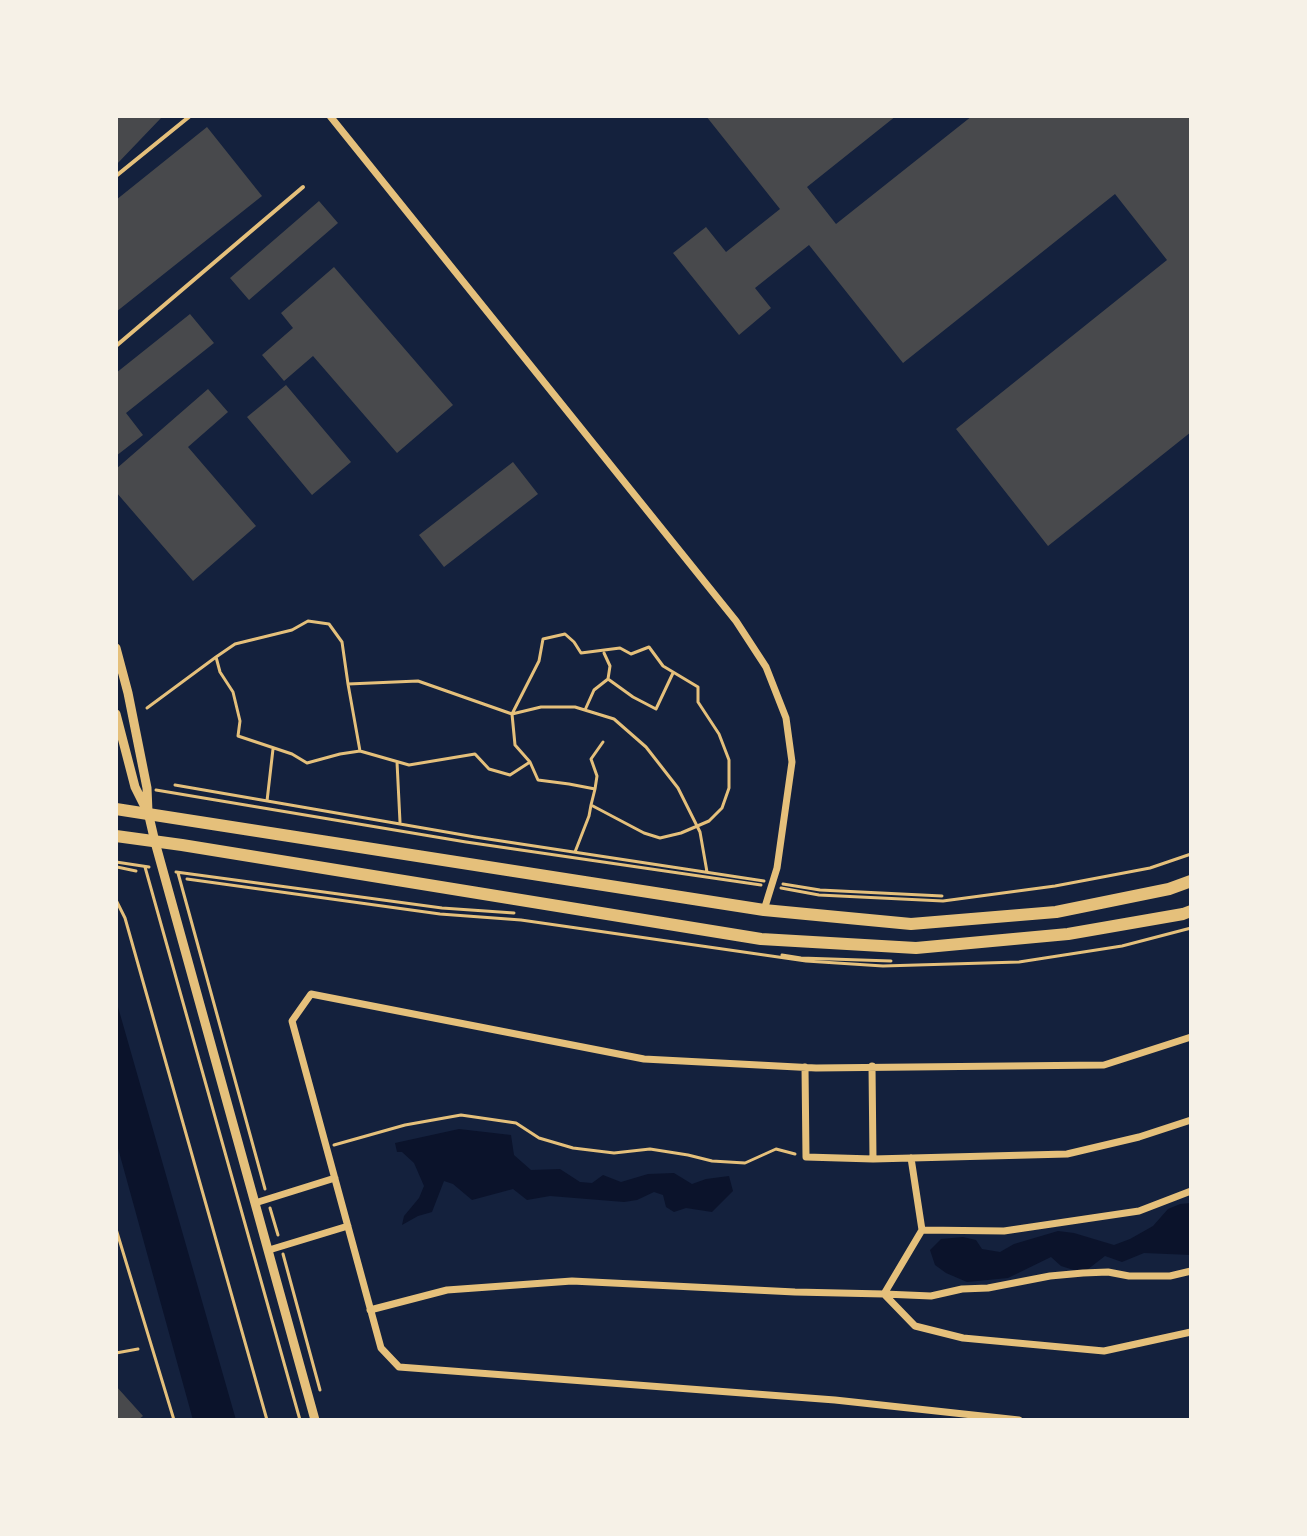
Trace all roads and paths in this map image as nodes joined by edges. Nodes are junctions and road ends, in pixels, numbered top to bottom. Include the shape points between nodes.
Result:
1 (190, 116) edge
2 (330, 116) edge
3 (116, 176) edge
4 (303, 187) dead end
5 (116, 346) edge
6 (116, 648) edge
7 (603, 652) junction
8 (216, 657) junction
9 (673, 673) junction
10 (608, 679) junction
11 (348, 684) junction
12 (147, 708) dead end
13 (585, 710) junction
14 (116, 714) edge
15 (512, 714) junction
16 (603, 742) dead end
17 (273, 747) junction
18 (360, 751) junction
19 (397, 762) junction
20 (530, 762) junction
21 (175, 785) dead end
22 (147, 788) junction
23 (595, 789) junction
24 (267, 801) junction
25 (591, 805) junction
26 (116, 809) edge
27 (148, 812) junction
28 (400, 824) junction
29 (697, 826) junction
30 (116, 836) edge
31 (155, 842) junction
32 (575, 852) junction
33 (1191, 854) edge
34 (116, 862) edge
35 (145, 867) junction
36 (116, 869) edge
37 (163, 870) junction
38 (136, 871) dead end
39 (707, 872) junction
40 (178, 873) junction
41 (1191, 881) edge
42 (773, 885) junction
43 (942, 896) dead end
44 (116, 900) edge
45 (442, 908) dead end
46 (764, 910) junction
47 (1191, 911) edge
48 (1191, 1037) edge
49 (872, 1066) junction
50 (805, 1067) junction
51 (1191, 1120) edge
52 (327, 1147) junction
53 (806, 1157) junction
54 (911, 1158) junction
55 (873, 1159) junction
56 (335, 1178) junction
57 (1191, 1191) edge
58 (268, 1199) junction
59 (255, 1203) junction
60 (348, 1226) junction
61 (116, 1229) edge
62 (922, 1230) junction
63 (281, 1247) junction
64 (269, 1250) junction
65 (1191, 1271) edge
66 (884, 1294) junction
67 (370, 1310) junction
68 (1191, 1332) edge
69 (138, 1349) dead end
70 (116, 1353) edge
71 (321, 1391) dead end
72 (174, 1420) edge
73 (267, 1420) edge
74 (300, 1420) edge
75 (315, 1420) edge
76 (1019, 1420) edge

1 - 3 lane
2 - 42 street via 736,621 766,667 786,718 792,762
4 - 5 lane
6 - 22 street
7 - 9 path via 620,648 631,654 649,647
7 - 10 path via 610,666
7 - 15 path via 581,653 565,634 543,639 539,661
8 - 11 path via 235,644 308,621 329,624 342,642
8 - 12 path
8 - 17 path via 233,692 238,736
9 - 10 path via 656,709
9 - 29 path via 698,687 698,702 729,760 729,788 722,808
10 - 13 path via 594,690
11 - 15 path via 418,681
11 - 18 path
13 - 15 path via 541,707
13 - 29 path via 614,719 646,747 678,788
14 - 27 street via 135,787
15 - 20 path via 515,745
16 - 23 path via 591,759
17 - 18 path via 307,763
17 - 24 path
18 - 19 path
19 - 20 path via 409,765 475,754 489,769 510,775
19 - 28 path
20 - 23 path via 538,780
21 - 24 path
22 - 27 street
22 - 42 path via 496,847
23 - 25 path
24 - 28 path
25 - 29 path via 660,838
25 - 32 path
26 - 27 main road
27 - 31 street
27 - 46 main road
28 - 32 path
29 - 39 path
30 - 31 main road
31 - 37 street
31 - 47 main road via 761,939 916,948 1068,934
32 - 39 path
33 - 42 path via 1150,868 943,901 819,895
34 - 35 path
35 - 37 path
35 - 74 path
36 - 38 path
37 - 40 path
37 - 59 street
39 - 42 path
40 - 45 path
40 - 58 path
41 - 46 main road via 1056,912 911,924
42 - 43 path
42 - 46 street
44 - 73 path
48 - 49 street via 1104,1065
49 - 50 street
49 - 55 street
50 - 52 street via 644,1059 311,994 292,1021
50 - 53 street
51 - 54 street via 1067,1154
52 - 53 path via 461,1115 516,1123 539,1138 614,1153 650,1149 745,1163 776,1149
52 - 56 street
53 - 55 street
54 - 55 street
54 - 62 street
56 - 58 street
56 - 60 street
57 - 62 street via 1139,1211 1034,1227
58 - 59 street
58 - 63 path
59 - 64 street
60 - 63 street
60 - 67 street
61 - 72 path
62 - 66 street
63 - 64 street
63 - 71 path
64 - 75 street
65 - 66 street via 1170,1276 1083,1273 931,1296
66 - 67 street via 572,1281 447,1290
66 - 68 street via 915,1326 963,1338 1104,1351
67 - 76 street via 381,1348 399,1367 835,1400
69 - 70 path

